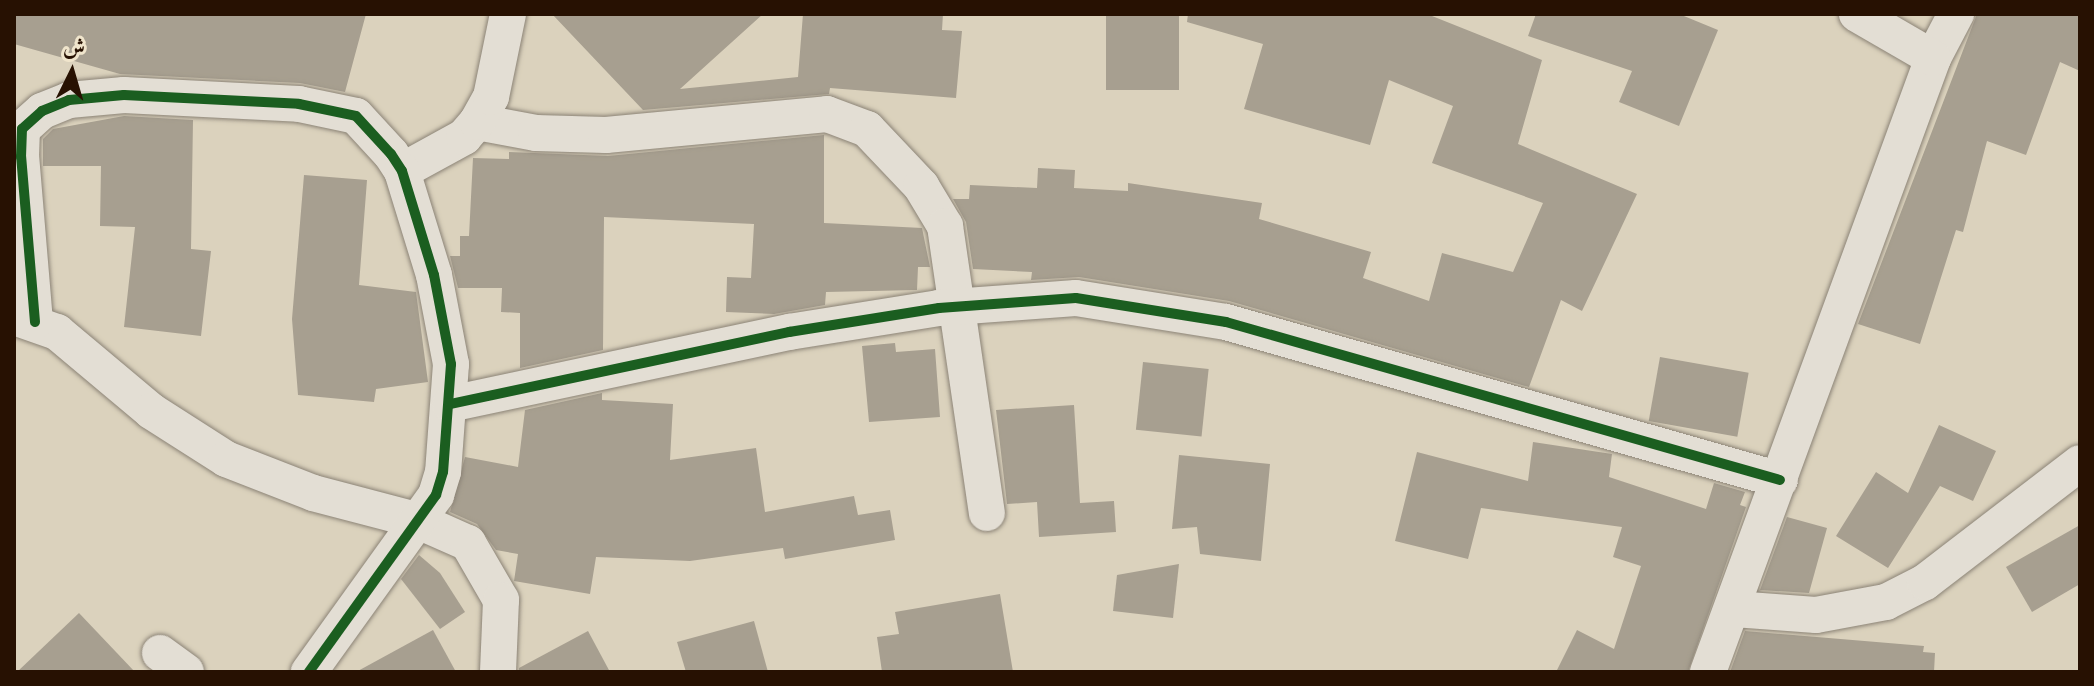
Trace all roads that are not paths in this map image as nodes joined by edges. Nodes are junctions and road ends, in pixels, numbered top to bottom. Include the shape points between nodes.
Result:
1 (508, 14) edge
2 (1857, 14) edge
3 (1956, 14) edge
4 (1933, 58) junction
5 (477, 122) junction
6 (402, 171) junction
7 (959, 307) junction
8 (24, 320) edge
9 (450, 404) junction
10 (2080, 463) edge
11 (1780, 480) junction
12 (987, 513) dead end
13 (416, 520) junction
14 (1734, 609) junction
15 (309, 672) edge
16 (498, 672) edge
17 (1708, 672) edge

1 - 5 street via 491,97
2 - 4 street
3 - 4 street
4 - 11 street
5 - 6 street via 464,137
5 - 7 street via 536,133 606,135 813,115 849,120 890,151 945,226
6 - 8 street via 356,116 310,105 124,95 69,100 42,111 22,129
6 - 9 street via 434,275 451,364
7 - 9 street via 789,332
7 - 11 street via 1076,298 1226,322
7 - 12 street
8 - 13 street via 57,332 151,411 226,459 313,493
9 - 13 street via 443,472 436,495
10 - 14 street via 1925,582 1886,602 1816,615
11 - 14 street
13 - 15 street
13 - 16 street via 468,543 496,583
14 - 17 street

